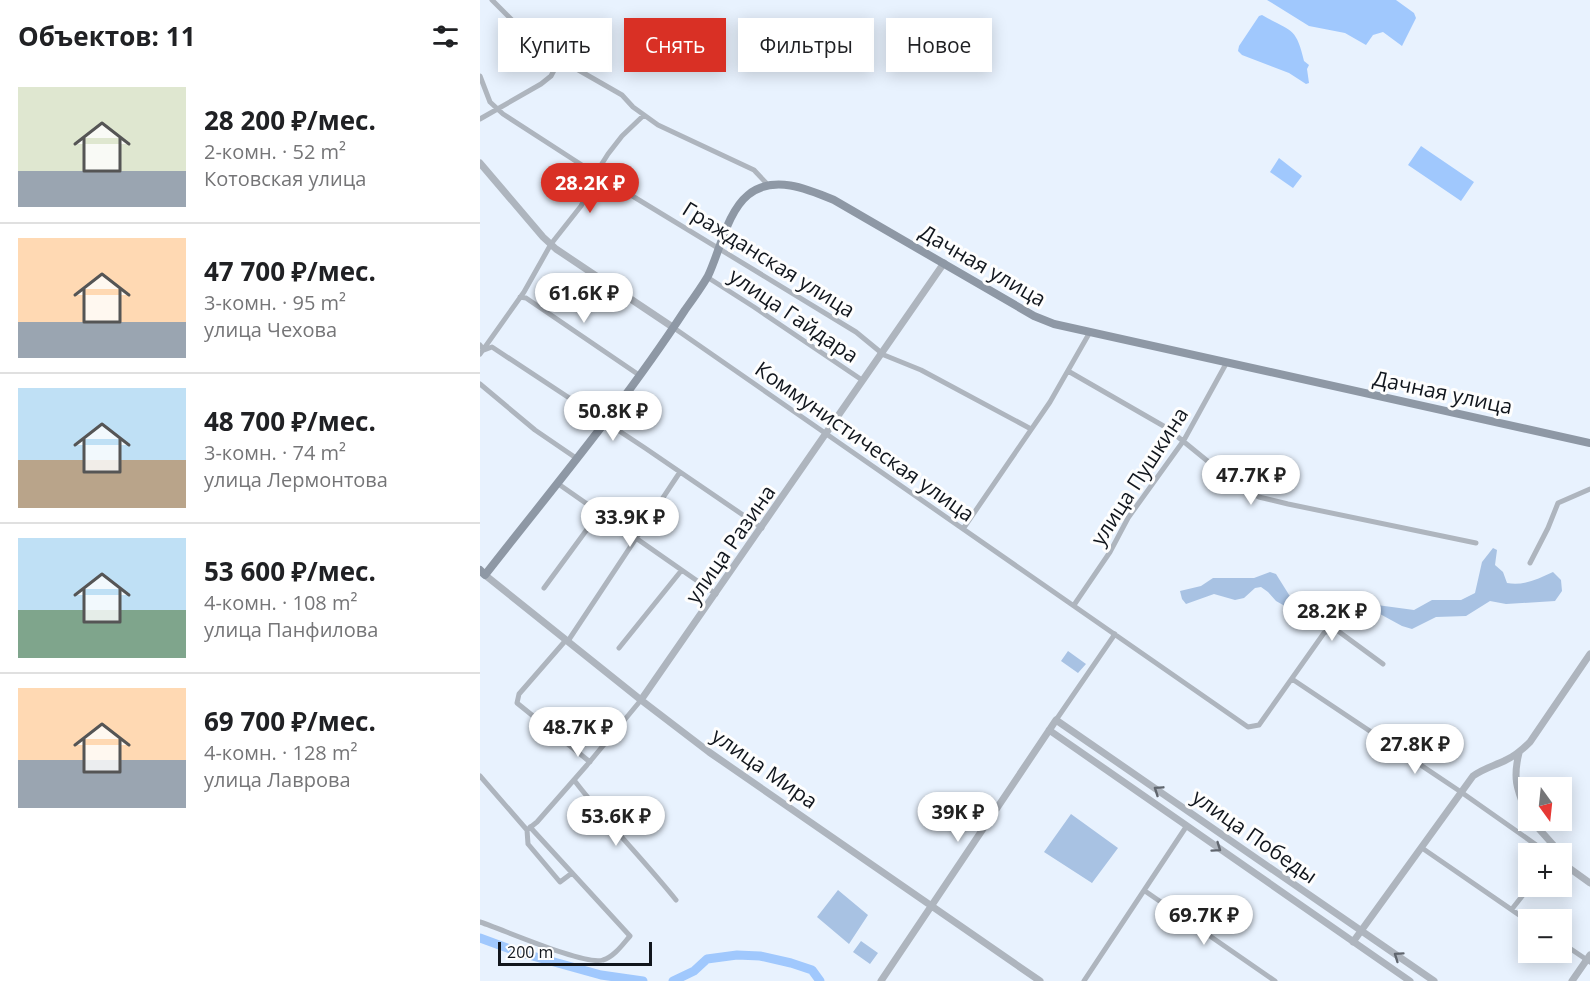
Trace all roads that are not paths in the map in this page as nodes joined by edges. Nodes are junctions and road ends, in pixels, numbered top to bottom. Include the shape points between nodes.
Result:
1 (492, 0) edge
2 (510, 18) edge
3 (553, 72) edge
4 (582, 72) edge
5 (480, 76) edge
6 (498, 109) junction
7 (644, 115) junction
8 (480, 119) edge
9 (480, 163) edge
10 (596, 173) junction
11 (769, 186) junction
12 (551, 244) junction
13 (720, 249) junction
14 (944, 263) junction
15 (707, 277) junction
16 (520, 297) junction
17 (674, 328) junction
18 (1090, 332) junction
19 (480, 345) edge
20 (482, 352) edge
21 (881, 352) junction
22 (1227, 362) junction
23 (1068, 371) junction
24 (639, 375) junction
25 (862, 380) junction
26 (480, 384) edge
27 (604, 422) junction
28 (1031, 429) junction
29 (825, 434) junction
30 (1184, 440) junction
31 (1590, 443) edge
32 (576, 458) junction
33 (680, 472) junction
34 (556, 483) junction
35 (1590, 489) edge
36 (599, 513) junction
37 (762, 529) junction
38 (963, 529) junction
39 (636, 538) junction
40 (1476, 543) dead end
41 (1530, 563) dead end
42 (681, 571) junction
43 (483, 572) edge
44 (544, 588) dead end
45 (716, 594) junction
46 (1074, 606) junction
47 (1115, 634) junction
48 (567, 640) junction
49 (619, 648) dead end
50 (1590, 654) edge
51 (1383, 664) dead end
52 (1292, 679) junction
53 (641, 700) junction
54 (1056, 720) junction
55 (1049, 730) junction
56 (1519, 753) junction
57 (590, 762) junction
58 (480, 776) edge
59 (574, 780) junction
60 (1518, 790) edge
61 (1461, 792) junction
62 (1186, 827) junction
63 (529, 828) junction
64 (1540, 831) edge
65 (1533, 843) edge
66 (1550, 843) edge
67 (1422, 848) junction
68 (1572, 869) edge
69 (572, 873) junction
70 (1590, 883) edge
71 (1145, 891) junction
72 (1521, 897) edge
73 (676, 900) dead end
74 (930, 906) junction
75 (1512, 909) junction
76 (1518, 914) edge
77 (480, 922) edge
78 (1361, 930) junction
79 (1353, 942) junction
80 (1572, 949) edge
81 (1589, 959) edge
82 (881, 981) edge
83 (1040, 981) edge
84 (1084, 981) edge
85 (1275, 981) edge
86 (1410, 981) edge
87 (1434, 981) edge
88 (1572, 981) edge

1 - 2 street
3 - 6 street via 541,84
4 - 7 street via 622,95
5 - 6 street, Гражданская улица via 490,102
6 - 8 street
6 - 10 street, Гражданская улица
7 - 10 street via 622,136
7 - 11 street via 754,170
9 - 12 street, Коммунистическая улица
10 - 12 street via 581,206
10 - 13 street, Гражданская улица
11 - 13 main road via 748,195 735,210
11 - 14 main road, Дачная улица via 801,187 834,200
12 - 16 street
12 - 17 street, Коммунистическая улица
13 - 15 main road
13 - 21 street, Гражданская улица via 856,332
14 - 18 main road, Дачная улица via 1034,316
14 - 21 street, улица Разина
15 - 17 main road
15 - 25 street, улица Гайдара
16 - 20 street
16 - 24 street
17 - 24 main road
17 - 29 street, Коммунистическая улица
18 - 22 main road, Дачная улица
18 - 23 street
19 - 20 street
20 - 27 street via 492,347
21 - 25 street, улица Разина
21 - 28 street, Гражданская улица
22 - 30 street, улица Пушкина
22 - 31 main road, Дачная улица
23 - 28 street
23 - 30 street
24 - 27 main road
25 - 29 street, улица Разина
26 - 32 street
27 - 32 main road
27 - 33 street
28 - 38 street
29 - 37 street, улица Разина
29 - 38 street, Коммунистическая улица
30 - 40 street via 1243,490 1259,497
30 - 46 street, улица Пушкина via 1128,518
32 - 34 main road
33 - 37 street
33 - 39 street
34 - 36 street
34 - 43 main road
35 - 41 street via 1558,503
36 - 39 street
36 - 44 street
37 - 45 street, улица Разина
38 - 46 street, Коммунистическая улица
39 - 42 street
39 - 48 street
42 - 45 street
42 - 49 street
43 - 48 street, улица Мира
45 - 53 street, улица Разина
46 - 47 street, Коммунистическая улица
47 - 52 street, Коммунистическая улица via 1248,727 1259,725
47 - 54 street
48 - 53 street, улица Мира
48 - 57 street via 519,694 517,703
50 - 56 street via 1544,725
51 - 52 street via 1338,631 1330,630
52 - 61 street
53 - 57 street, улица Разина
53 - 74 street, улица Мира
54 - 55 street
78 -> 54 street, улица Победы
55 - 62 street, улица Победы
55 - 74 street
56 - 60 street via 1515,771
56 - 61 street via 1482,769
57 - 59 street, улица Разина
58 - 63 street
59 - 63 street, улица Разина
59 - 73 street
61 - 65 street
61 - 67 street
62 - 71 street
62 -> 79 street, улица Победы
63 - 69 street
63 - 69 street via 528,844 560,882
64 - 66 street
67 - 75 street
67 - 78 street
68 - 70 street
69 - 77 street via 630,936 602,961 539,945
71 - 84 street
71 - 85 street
72 - 75 street
74 - 82 street
74 - 83 street, улица Мира
75 - 76 street
78 - 79 street
87 -> 78 street, улица Победы
79 - 86 street, улица Победы
80 - 81 street
81 - 88 street

